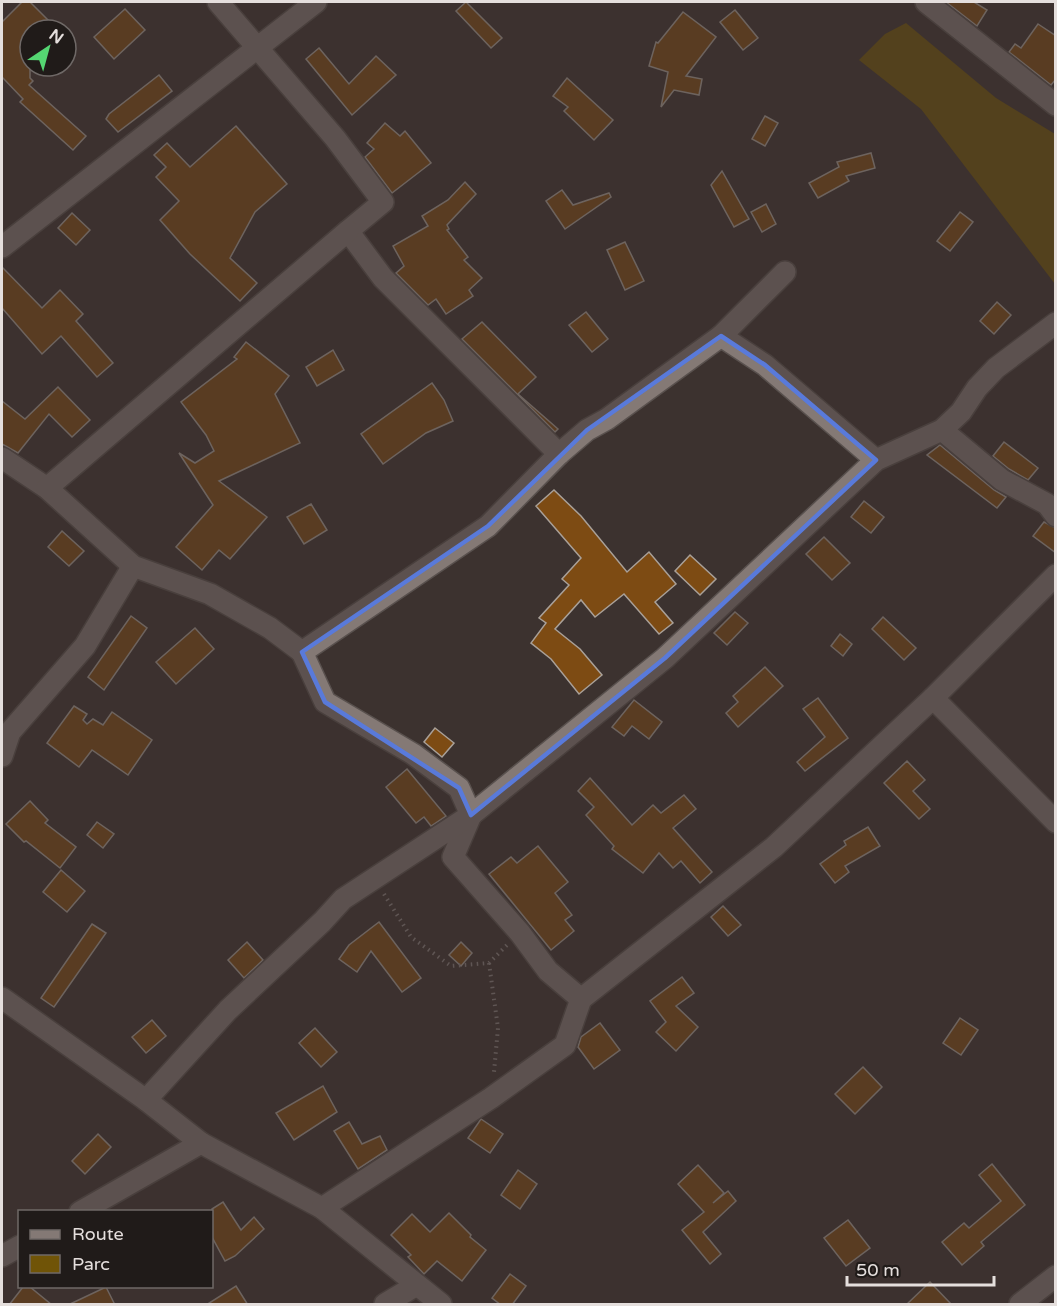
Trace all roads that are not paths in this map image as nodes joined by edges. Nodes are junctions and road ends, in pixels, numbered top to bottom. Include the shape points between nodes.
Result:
1 (218, 2) edge
2 (316, 2) edge
3 (926, 2) edge
4 (259, 47) junction
5 (1056, 105) edge
6 (348, 231) junction
7 (2, 247) edge
8 (785, 272) dead end
9 (1056, 323) edge
10 (721, 336) junction
11 (942, 430) junction
12 (559, 454) junction
13 (2, 459) edge
14 (876, 460) junction
15 (47, 488) junction
16 (1056, 516) edge
17 (133, 566) junction
18 (1056, 575) edge
19 (302, 652) junction
20 (933, 698) junction
21 (6, 729) edge
22 (2, 756) edge
23 (471, 815) junction
24 (1056, 822) edge
25 (2, 998) edge
26 (581, 999) junction
27 (146, 1100) junction
28 (201, 1143) junction
29 (322, 1208) junction
30 (84, 1210) edge
31 (18, 1247) edge
32 (2, 1256) edge
33 (1056, 1276) edge
34 (415, 1286) junction
35 (385, 1305) edge
36 (441, 1305) edge
37 (1020, 1305) edge

1 - 4 street
2 - 4 street
3 - 5 street
4 - 6 street via 383,201
4 - 7 street
6 - 12 street via 384,278
6 - 15 street
8 - 10 street
9 - 11 street via 996,368
10 - 12 street
10 - 14 street via 765,364
11 - 14 street
11 - 16 street via 1002,480 1047,504
12 - 19 street via 488,526
13 - 15 street
14 - 23 street via 665,658
15 - 17 street
17 - 19 street via 210,594 270,628
17 - 21 street via 85,646
18 - 20 street
19 - 23 street via 325,702 413,754 459,788
20 - 24 street
20 - 26 street via 774,848
21 - 22 street
23 - 26 street via 453,857 548,971
23 - 27 street via 344,899 228,1010
25 - 27 street
26 - 29 street via 566,1045
27 - 28 street
28 - 29 street
28 - 30 street
29 - 34 street
31 - 32 street
33 - 37 street
34 - 35 street
34 - 36 street

